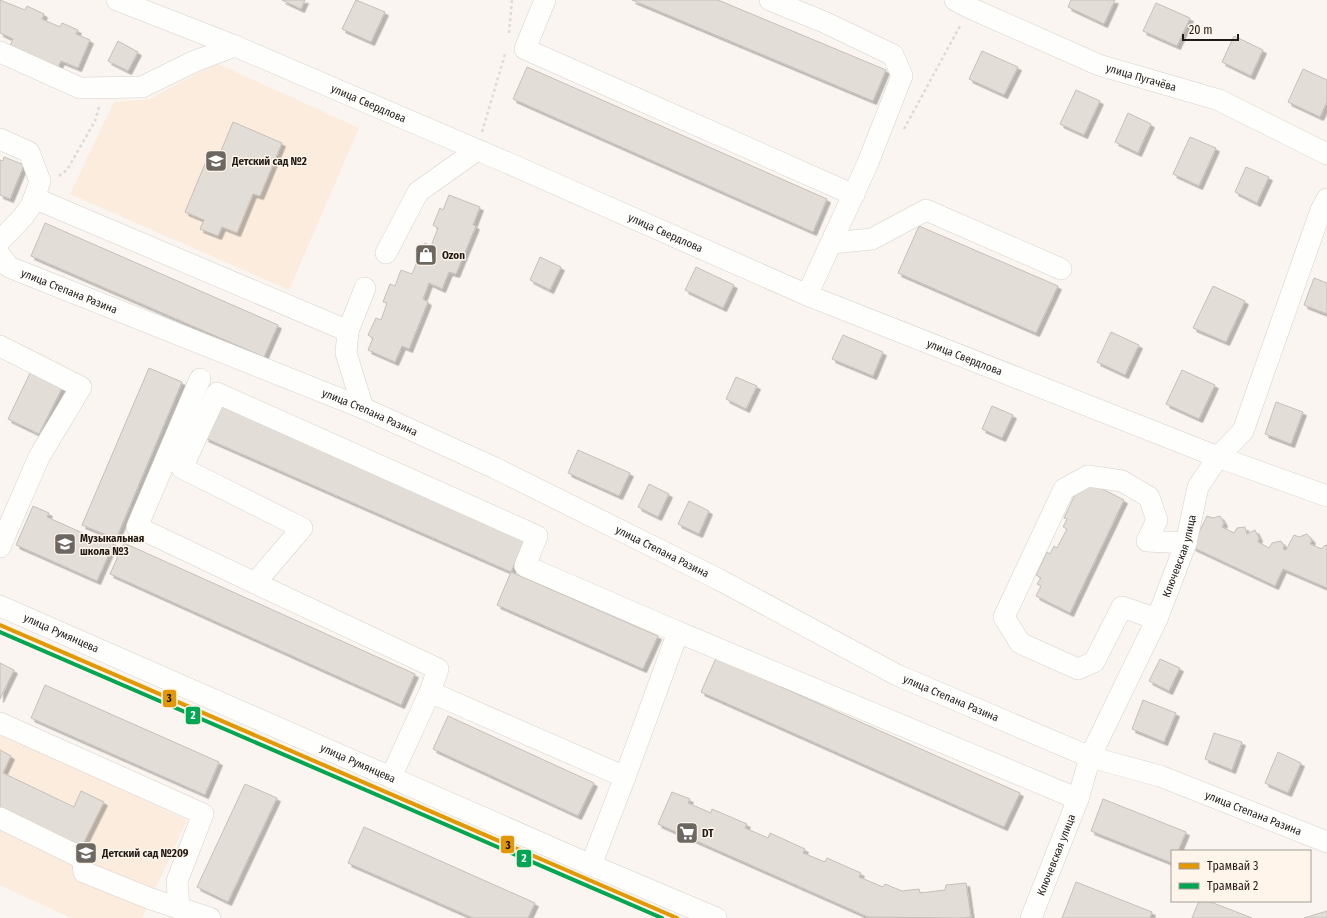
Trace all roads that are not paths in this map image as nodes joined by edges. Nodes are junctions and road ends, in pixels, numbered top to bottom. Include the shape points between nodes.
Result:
1 (117, 0) edge
2 (545, 0) edge
3 (770, 0) edge
4 (966, 3) edge
5 (234, 46) junction
6 (0, 52) edge
7 (0, 139) edge
8 (477, 150) junction
9 (1327, 154) edge
10 (36, 191) junction
11 (854, 195) junction
12 (1327, 198) edge
13 (0, 241) edge
14 (832, 243) junction
15 (386, 254) dead end
16 (0, 255) edge
17 (1061, 269) dead end
18 (365, 288) dead end
19 (808, 295) junction
20 (348, 330) junction
21 (0, 346) edge
22 (200, 379) dead end
23 (363, 408) junction
24 (1218, 457) junction
25 (1327, 496) edge
26 (2, 539) edge
27 (1186, 543) junction
28 (255, 583) junction
29 (0, 606) edge
30 (1157, 619) junction
31 (678, 632) junction
32 (430, 692) junction
33 (0, 723) edge
34 (1090, 757) junction
35 (391, 777) junction
36 (625, 777) junction
37 (1078, 799) junction
38 (0, 818) edge
39 (1327, 842) edge
40 (591, 865) junction
41 (179, 908) junction
42 (210, 918) edge
43 (716, 918) edge
44 (1031, 918) edge

1 - 5 street, улица Свердлова
2 - 11 street via 524,49
3 - 11 street via 824,22 893,56 902,76
4 - 9 street, улица Пугачёва via 1099,65 1219,100
5 - 6 street via 195,61 142,87 105,88 80,88
5 - 8 street, улица Свердлова
7 - 10 street via 29,152 40,181
8 - 15 street via 418,192
8 - 19 street, улица Свердлова
10 - 13 street via 32,204 23,217
10 - 20 street
11 - 14 street
12 - 24 street, Ключевская улица via 1243,431
14 - 17 street via 872,239 926,210
14 - 19 street
16 - 23 street, улица Степана Разина via 9,267
18 - 20 street
19 - 24 street, улица Свердлова
20 - 23 street via 346,353
21 - 26 street via 81,387 39,458
22 - 28 street via 138,527
23 - 34 street, улица Степана Разина via 495,468 683,562 896,675
24 - 25 street, улица Свердлова
24 - 27 street, Ключевская улица via 1198,487
27 - 30 street, Ключевская улица
27 - 30 street via 1147,541 1157,520 1149,497 1122,481 1088,476 1064,489 1004,617 1020,643 1078,669 1094,662 1122,607
28 - 31 street via 302,528 182,468 217,393 537,536 525,566
28 - 32 street via 438,669
29 - 35 street, улица Румянцева
30 - 34 street, Ключевская улица
31 - 36 street
31 - 37 street
32 - 35 street
32 - 36 street
33 - 41 street via 203,814 177,881
34 - 37 street, Ключевская улица
34 - 39 street, улица Степана Разина via 1160,776
35 - 40 street, улица Румянцева
36 - 40 street
37 - 44 street, Ключевская улица
38 - 41 street via 82,858 84,872
40 - 43 street, улица Румянцева
41 - 42 street

